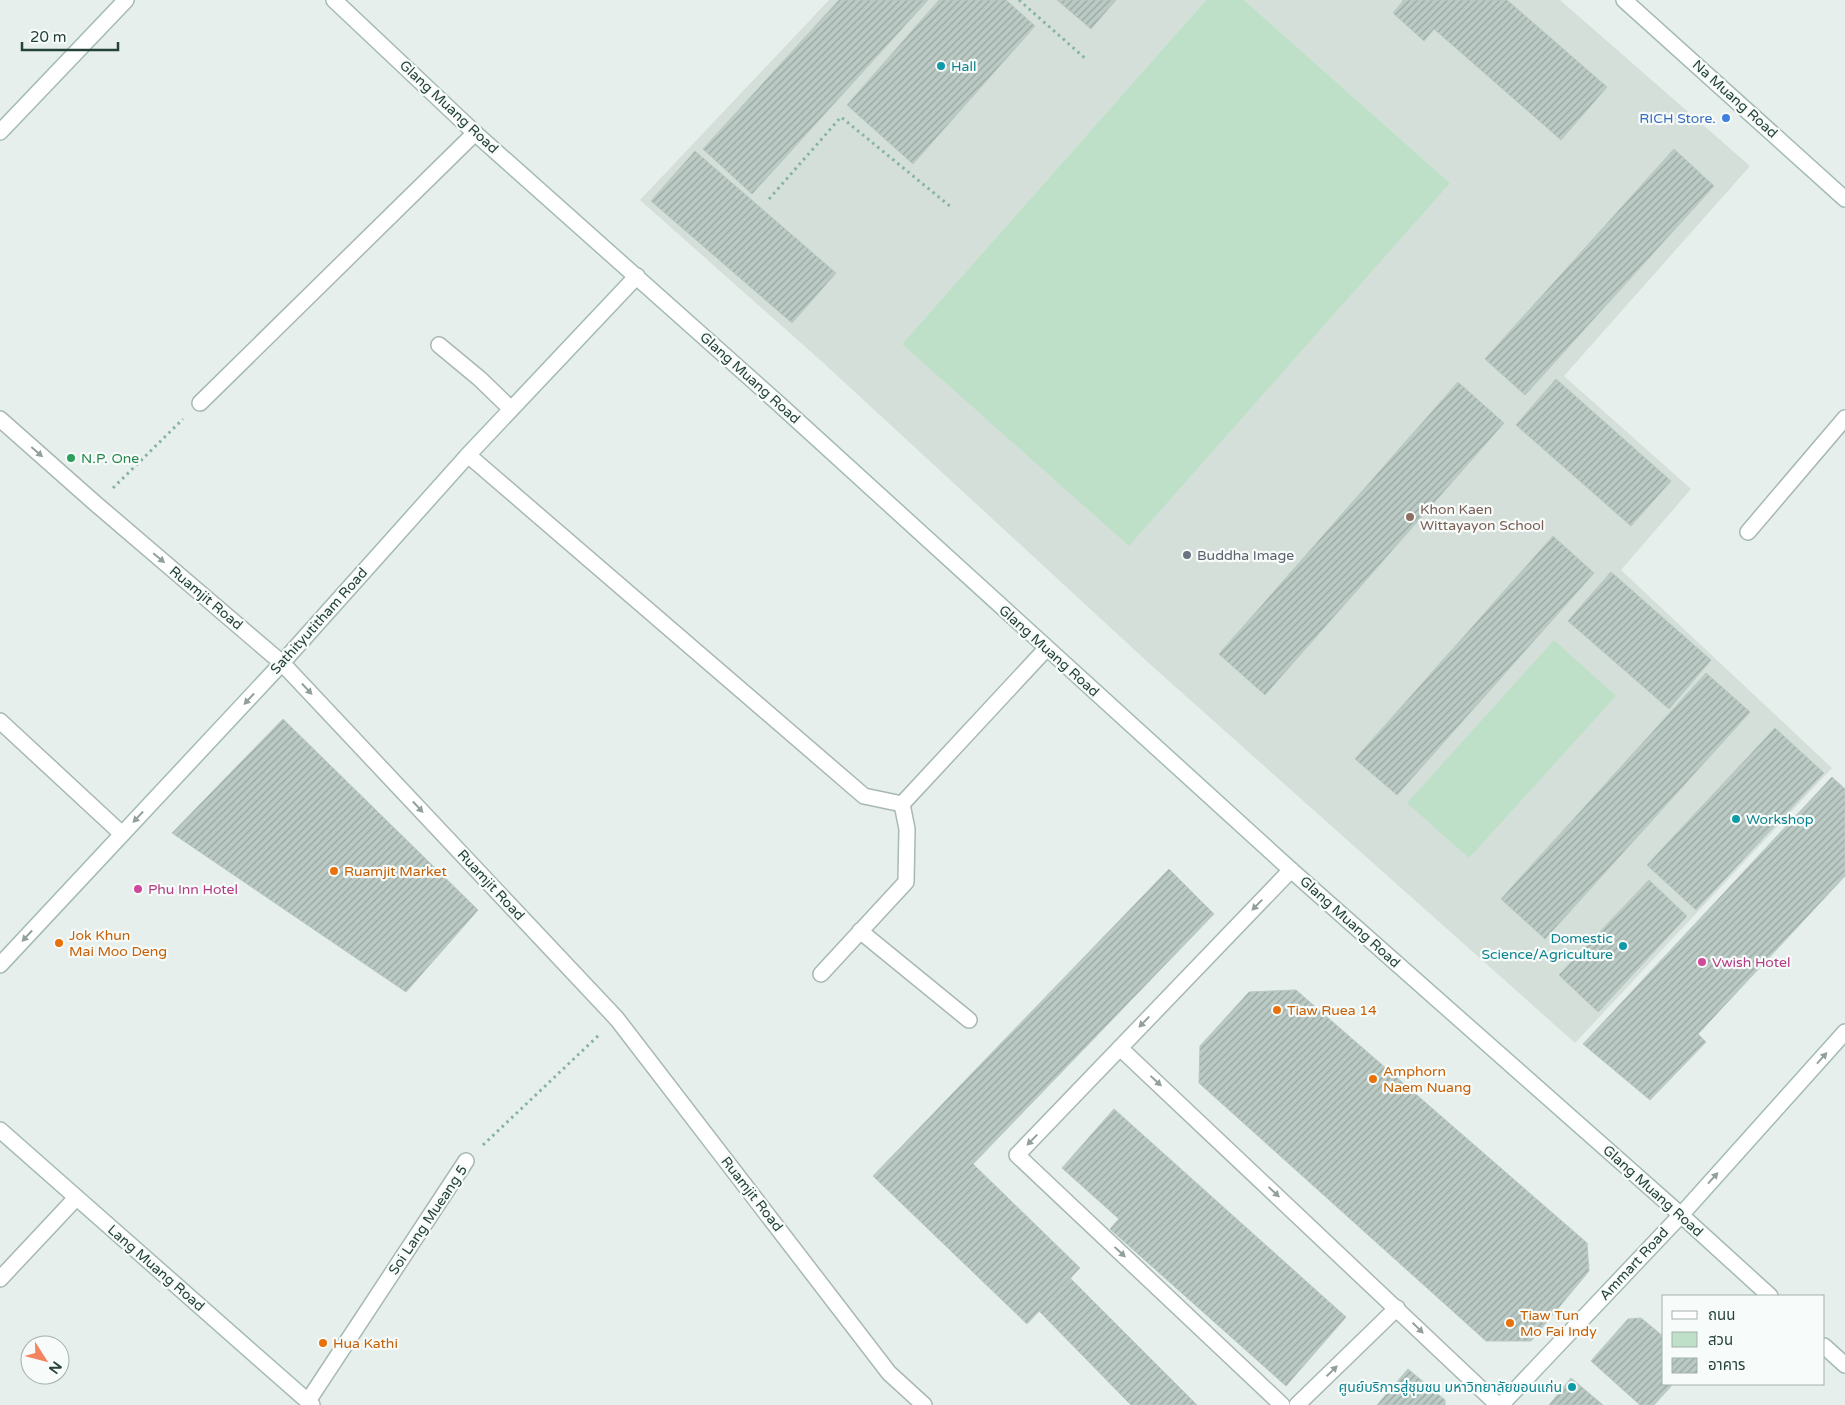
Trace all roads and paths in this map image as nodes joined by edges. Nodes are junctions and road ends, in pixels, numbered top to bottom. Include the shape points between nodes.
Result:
1 (126, 0) edge
2 (334, 0) edge
3 (1020, 0) edge
4 (1624, 0) edge
5 (1087, 60) dead end
6 (0, 132) edge
7 (475, 133) junction
8 (769, 199) dead end
9 (1845, 199) edge
10 (951, 207) dead end
11 (637, 276) junction
12 (439, 345) dead end
13 (200, 403) joint
14 (511, 409) junction
15 (1845, 418) edge
16 (0, 419) edge
17 (468, 455) junction
18 (96, 504) junction
19 (1748, 532) dead end
20 (1046, 649) junction
21 (282, 663) junction
22 (0, 721) edge
23 (902, 804) junction
24 (122, 834) junction
25 (1291, 870) junction
26 (860, 931) junction
27 (0, 965) edge
28 (821, 974) dead end
29 (617, 1019) junction
30 (969, 1020) dead end
31 (1845, 1032) edge
32 (1120, 1048) junction
33 (0, 1130) edge
34 (466, 1161) joint
35 (76, 1198) junction
36 (1680, 1214) junction
37 (0, 1279) edge
38 (1769, 1295) edge
39 (1397, 1308) junction
40 (1825, 1347) edge
41 (1845, 1365) edge
42 (310, 1403) edge
43 (924, 1405) edge
44 (1282, 1405) edge
45 (1297, 1405) edge
46 (1500, 1405) edge

1 - 6 street
2 - 7 street, Glang Muang Road
3 - 5 path
4 - 9 street, Na Muang Road
7 - 11 street, Glang Muang Road
7 - 13 street
8 - 10 path via 841,117
11 - 14 street, Sathityutitham Road
11 - 20 street, Glang Muang Road
12 - 14 street
13 - 18 path
14 - 17 street, Sathityutitham Road
15 - 19 street
16 -> 18 street, Ruamjit Road
17 - 21 street, Sathityutitham Road
17 - 23 street via 864,796
18 -> 21 street, Ruamjit Road
20 - 23 street
20 - 25 street, Glang Muang Road
21 -> 24 street, Sathityutitham Road
21 -> 29 street, Ruamjit Road
22 - 24 street
23 - 26 street via 907,829 906,882
24 -> 27 street, Sathityutitham Road
25 -> 32 street
25 - 36 street, Glang Muang Road
26 - 28 street
26 - 30 street
29 - 34 path, Soi Lang Mueang 5
29 - 43 street, Ruamjit Road via 889,1373
36 -> 31 street, Ammart Road
32 -> 39 street
32 -> 44 street via 1017,1156
33 - 35 street, Lang Muang Road
34 - 42 street, Soi Lang Mueang 5
35 - 37 street
35 - 42 street, Lang Muang Road
36 - 38 street, Glang Muang Road
36 - 46 street, Ammart Road
45 -> 39 street
39 -> 46 street
40 - 41 street

